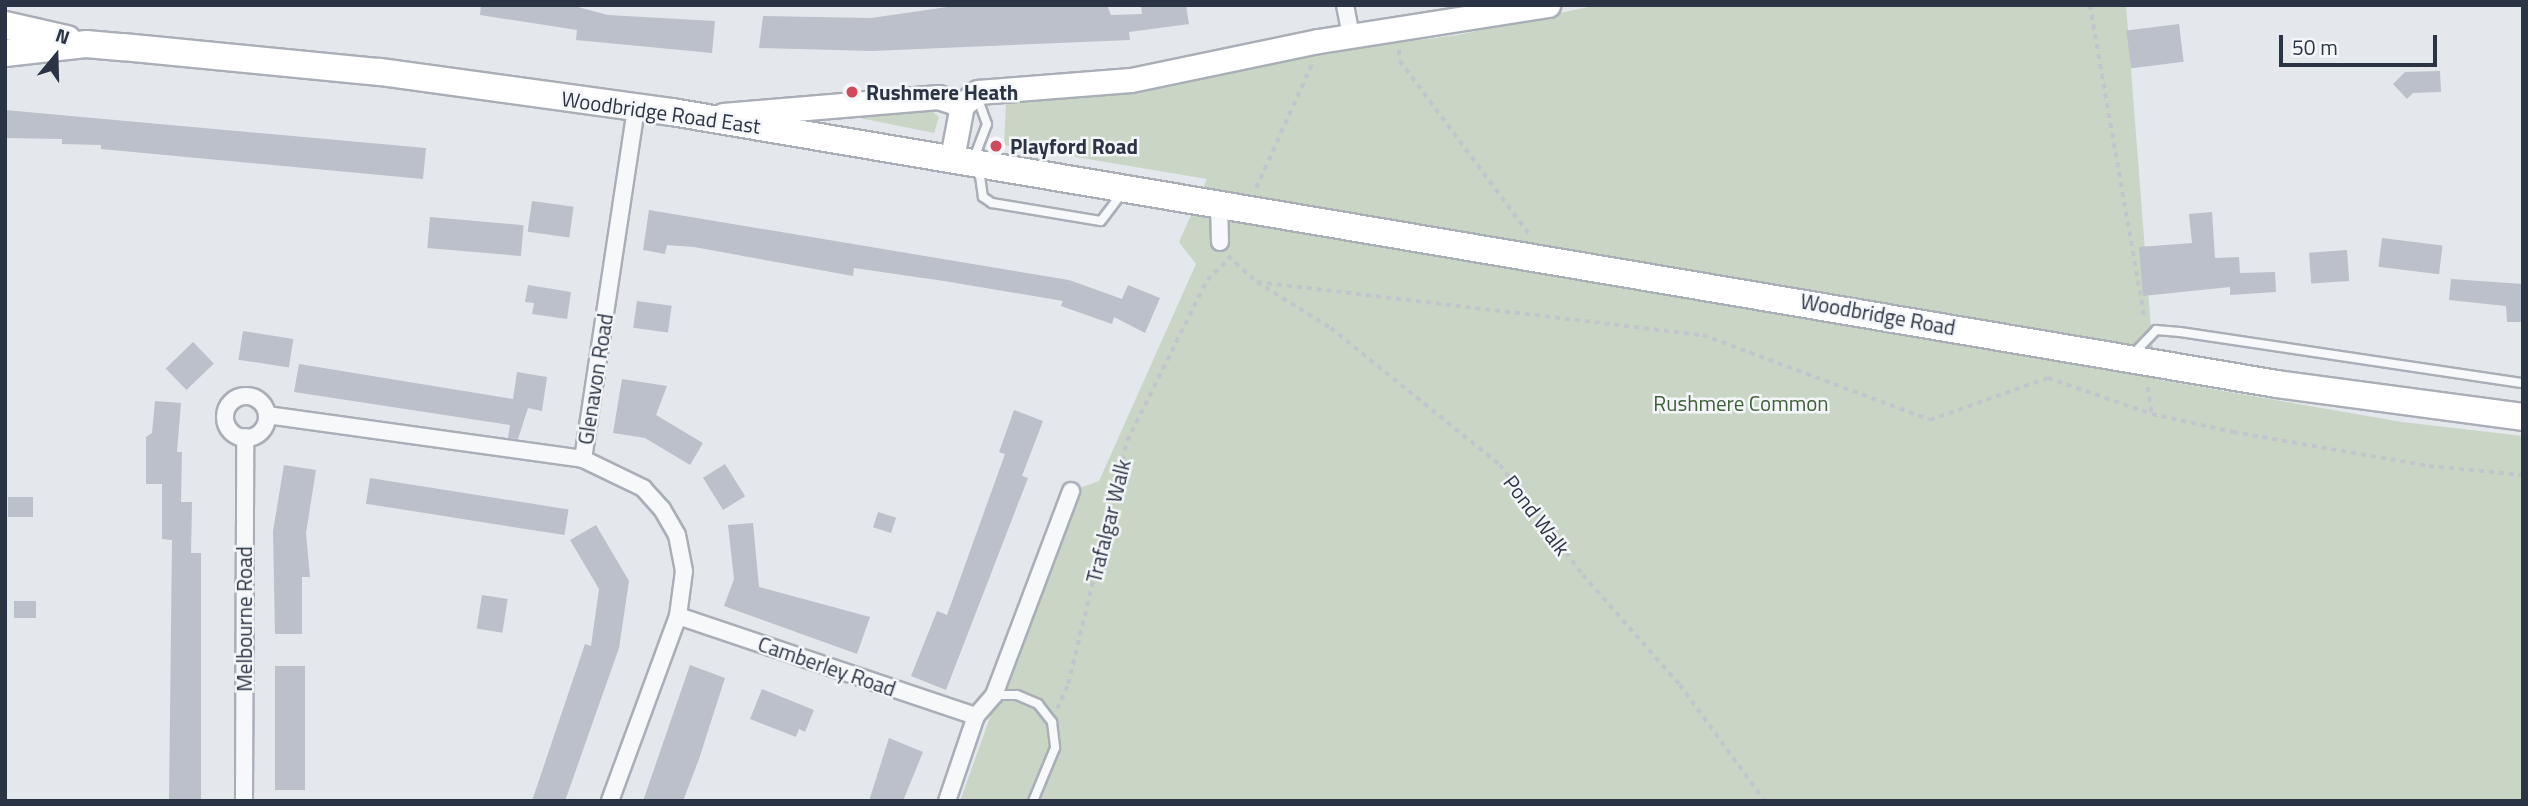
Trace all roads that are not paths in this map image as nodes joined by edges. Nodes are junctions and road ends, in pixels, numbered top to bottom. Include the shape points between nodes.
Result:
1 (1345, 5) edge
2 (1548, 5) edge
3 (5, 25) edge
4 (1351, 36) junction
5 (86, 44) junction
6 (5, 52) edge
7 (969, 99) junction
8 (636, 107) junction
9 (706, 117) junction
10 (967, 160) junction
11 (1125, 187) junction
12 (1236, 199) junction
13 (1223, 248) road end
14 (2141, 352) junction
15 (2523, 383) edge
16 (267, 415) junction
17 (2523, 417) edge
18 (244, 437) junction
19 (583, 459) junction
20 (1071, 491) dead end
21 (678, 616) junction
22 (994, 695) junction
23 (976, 716) junction
24 (244, 801) edge
25 (610, 801) edge
26 (947, 801) edge
27 (1033, 801) edge

1 - 4 street
2 - 4 street
3 - 5 main road, Woodbridge Road East
4 - 7 street via 1131,80
5 - 6 main road, Woodbridge Road East
5 - 8 main road, Woodbridge Road East via 380,72
7 - 9 street via 938,97
7 - 10 street
8 - 9 main road, Woodbridge Road East
8 - 19 street, Glenavon Road
9 - 10 main road, Woodbridge Road East
10 - 11 main road, Woodbridge Road East
10 - 11 lane via 983,197 992,203 1101,221 1110,216
11 - 12 main road, Woodbridge Road East
12 - 13 street
12 - 14 main road, Woodbridge Road
14 - 15 lane via 2156,330
14 - 17 main road, Woodbridge Road
16 - 18 street via 258,434
16 - 18 street via 257,398 244,396 232,402 225,414 228,427
16 - 19 street
18 - 24 street, Melbourne Road
19 - 21 street, Glenavon Road via 643,488 662,509 677,536 684,571
20 - 22 street
21 - 23 street, Camberley Road
21 - 25 street, Glenavon Road
22 - 23 street
22 - 27 lane via 1017,695 1038,705 1052,722 1055,748
23 - 26 street

